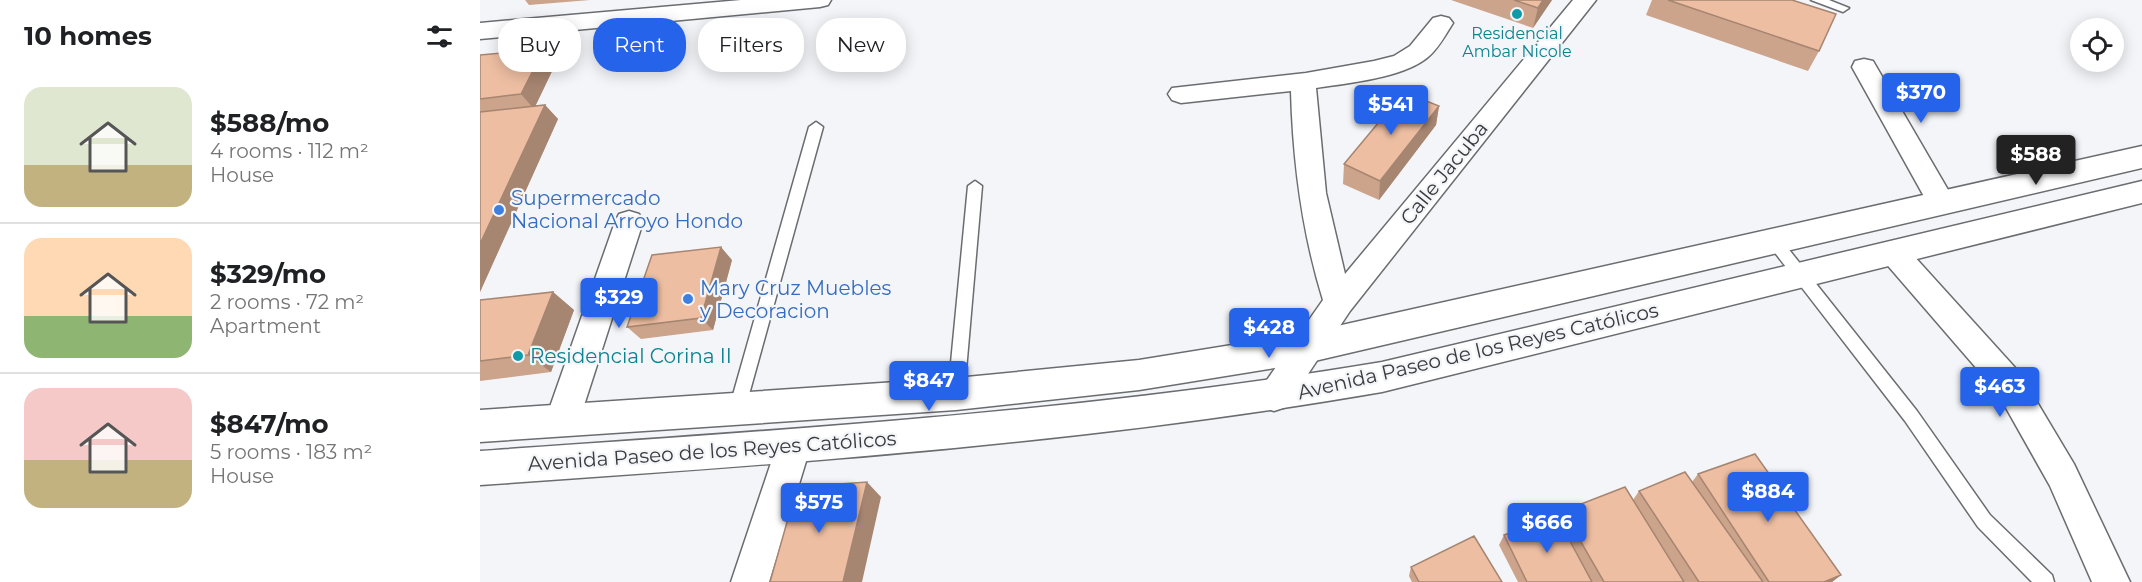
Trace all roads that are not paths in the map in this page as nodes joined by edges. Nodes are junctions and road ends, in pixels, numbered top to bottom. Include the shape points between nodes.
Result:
1 (820, 0) edge
2 (1585, 0) edge
3 (1817, 0) edge
4 (1843, 8) dead end
5 (1441, 23) dead end
6 (480, 31) edge
7 (1864, 67) dead end
8 (1303, 81) junction
9 (1181, 94) dead end
10 (816, 127) dead end
11 (2142, 157) edge
12 (975, 186) dead end
13 (2003, 188) junction
14 (2142, 192) edge
15 (1941, 202) junction
16 (2035, 218) junction
17 (629, 222) dead end
18 (1774, 241) junction
19 (1893, 252) junction
20 (1799, 275) junction
21 (1339, 302) junction
22 (1306, 348) junction
23 (956, 394) junction
24 (1274, 397) junction
25 (737, 409) junction
26 (562, 421) junction
27 (480, 426) edge
28 (953, 434) junction
29 (794, 444) junction
30 (480, 468) edge
31 (750, 582) edge
32 (2045, 582) edge
33 (2111, 582) edge

1 - 6 street
2 - 21 street, Calle Jacuba
3 - 4 lane
5 - 8 street via 1418,53 1391,67
7 - 15 street
8 - 9 street
8 - 21 street via 1304,133 1313,209 1324,262
10 - 25 lane
11 - 13 main road, Avenida Paseo de los Reyes Católicos
12 - 23 lane
13 - 15 main road, Avenida Paseo de los Reyes Católicos
13 - 16 main road
14 - 16 main road, Avenida Paseo de los Reyes Católicos
15 - 18 main road, Avenida Paseo de los Reyes Católicos
16 - 19 main road, Avenida Paseo de los Reyes Católicos
17 - 26 street
18 - 20 lane
18 - 22 main road, Avenida Paseo de los Reyes Católicos
19 - 20 main road, Avenida Paseo de los Reyes Católicos
19 - 33 street via 2008,382 2062,475
20 - 24 main road, Avenida Paseo de los Reyes Católicos via 1383,377
20 - 32 lane via 1911,416 1984,521
21 - 22 street, Calle Jacuba
22 - 23 main road, Avenida Paseo de los Reyes Católicos via 1139,375
22 - 24 street, Calle Jacuba
23 - 25 main road, Avenida Paseo de los Reyes Católicos
23 - 28 street
24 - 28 main road, Avenida Paseo de los Reyes Católicos via 1131,417
25 - 26 main road, Avenida Paseo de los Reyes Católicos
26 - 27 main road, Avenida Paseo de los Reyes Católicos
28 - 29 main road, Avenida Paseo de los Reyes Católicos
29 - 30 main road, Avenida Paseo de los Reyes Católicos
29 - 31 street

